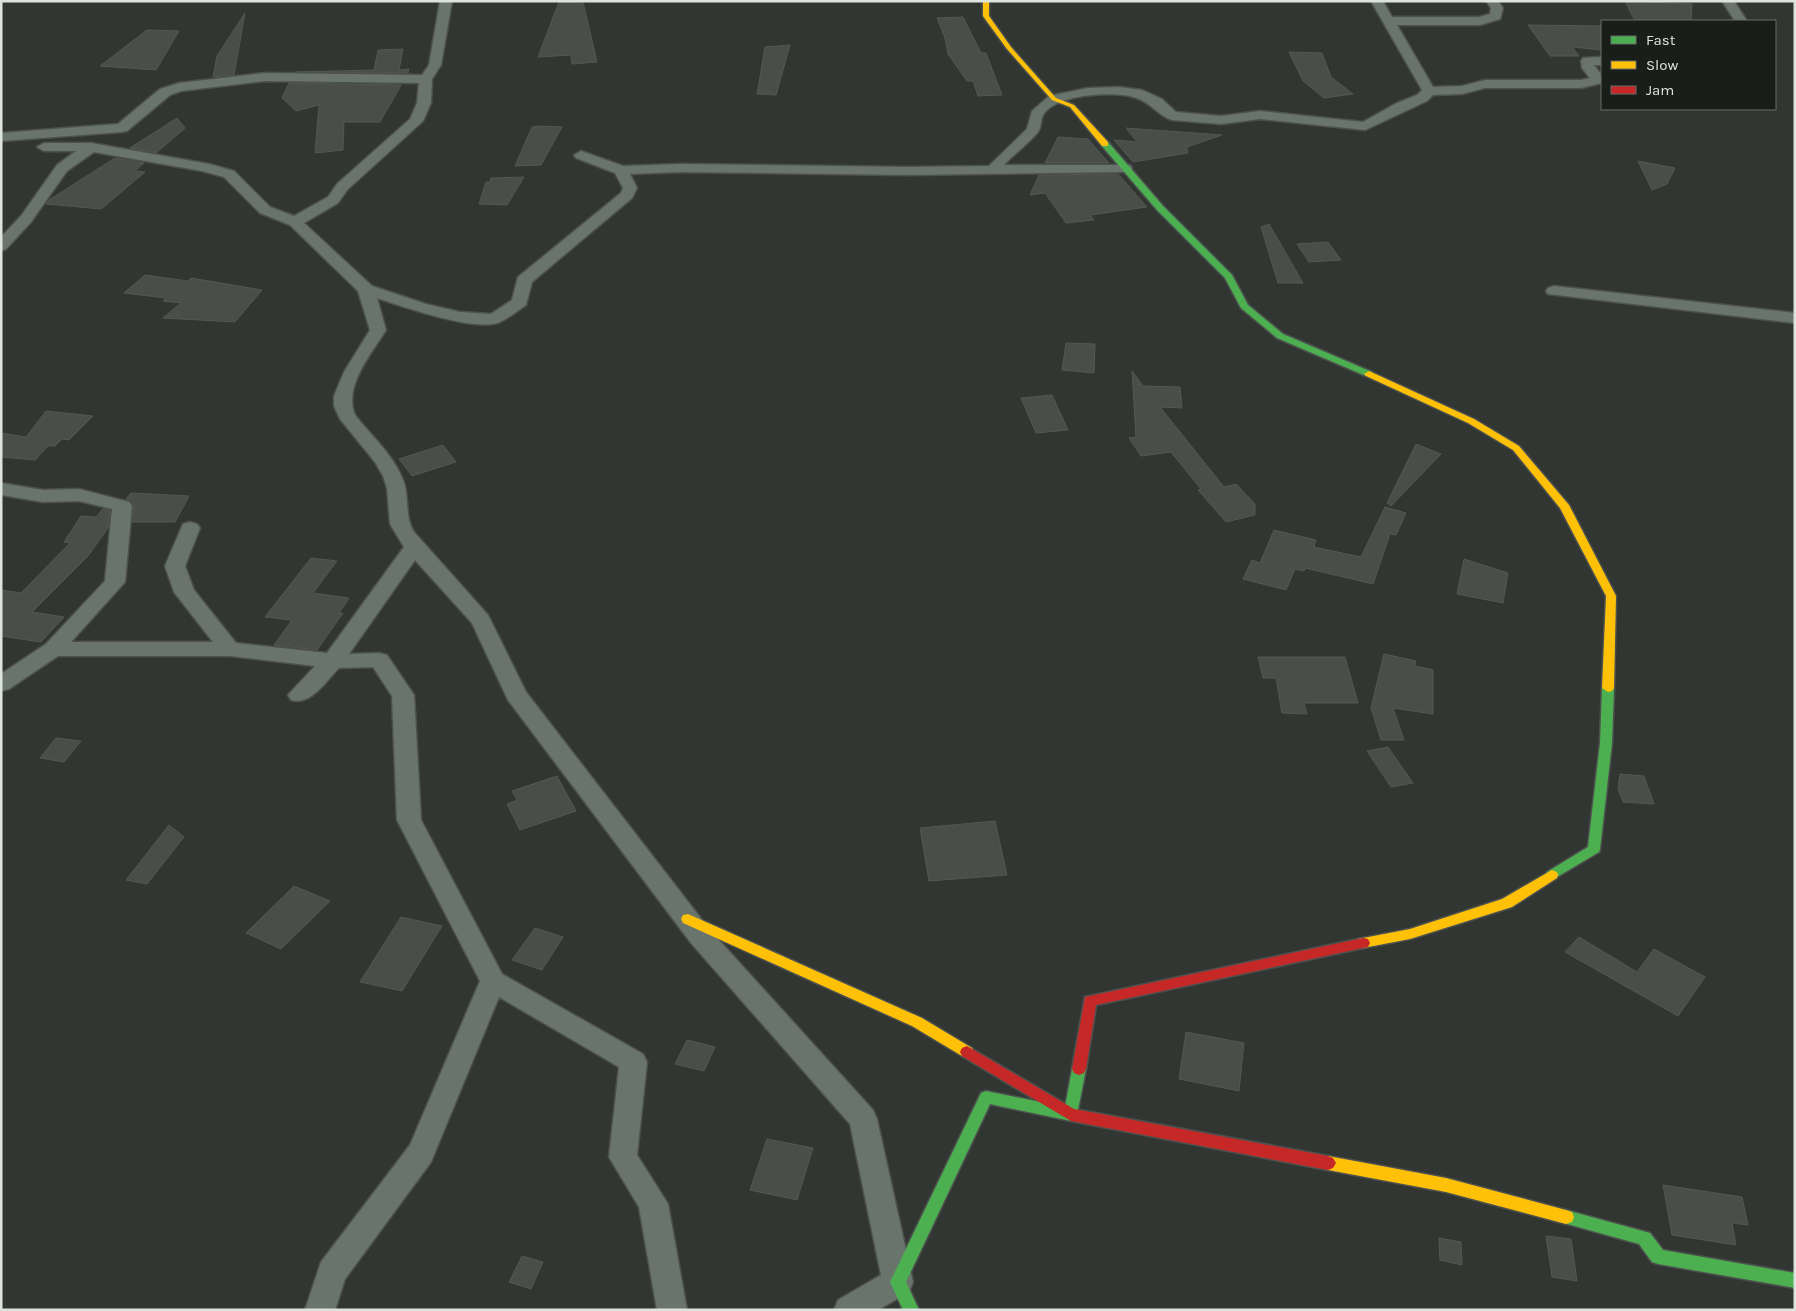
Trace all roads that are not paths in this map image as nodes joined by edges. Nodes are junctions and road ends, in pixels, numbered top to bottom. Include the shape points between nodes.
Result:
1 (446, 1) edge
2 (986, 1) edge
3 (1378, 1) edge
4 (1492, 1) edge
5 (1728, 1) edge
6 (1740, 20) edge
7 (1390, 21) junction
8 (1601, 61) edge
9 (426, 79) junction
10 (1429, 91) junction
11 (1054, 99) junction
12 (1, 137) edge
13 (1, 146) edge
14 (91, 147) junction
15 (581, 155) dead end
16 (1125, 168) junction
17 (621, 170) junction
18 (994, 170) junction
19 (296, 222) junction
20 (1, 246) edge
21 (366, 289) junction
22 (1554, 291) dead end
23 (1795, 318) edge
24 (1, 489) edge
25 (190, 528) dead end
26 (414, 547) junction
27 (230, 648) junction
28 (53, 649) junction
29 (333, 661) junction
30 (1, 684) edge
31 (299, 695) dead end
32 (688, 919) junction
33 (493, 981) junction
34 (1071, 1115) junction
35 (1795, 1281) edge
36 (898, 1282) junction
37 (320, 1310) edge
38 (672, 1310) edge
39 (849, 1310) edge
40 (911, 1310) edge

1 - 9 street via 435,65
2 - 11 street via 986,16
3 - 7 street
4 - 7 street via 1497,8 1496,16 1480,21
5 - 6 street
7 - 10 street
8 - 10 street via 1587,61 1588,68 1599,80 1581,84 1486,84 1462,90
9 - 12 street via 265,77 179,86 165,92 122,128
9 - 19 street via 424,104 416,121 342,187 333,200
10 - 11 street via 1422,98 1365,126 1260,115 1221,120 1172,116 1157,102 1137,93 1119,91 1088,92
11 - 16 street via 1072,106
11 - 18 street via 1037,114 1034,130
13 - 14 street
14 - 19 street via 229,174 265,210
14 - 20 street via 62,168 26,219
15 - 17 street
16 - 18 street
16 - 34 street via 1229,277 1244,306 1280,336 1384,380 1486,430 1516,448 1559,499 1611,596 1606,743 1594,849 1507,903 1410,934 1090,1002
17 - 18 street
17 - 21 street via 630,188 627,195 524,280 520,302 494,319 460,317 421,308
19 - 21 street
21 - 26 street via 378,330 354,368 342,396 344,414 368,440 393,476 400,524
22 - 23 street
24 - 28 street via 43,496 79,495 122,506 115,582
25 - 27 street via 175,566 184,592
26 - 29 street
26 - 32 street via 482,620 516,695
27 - 28 street
27 - 29 street
28 - 30 street
29 - 31 street
29 - 33 street via 379,660 404,695 409,820
32 - 34 street via 917,1022
32 - 36 street via 863,1119
33 - 37 street via 421,1153 332,1272
33 - 38 street via 633,1062 623,1157 653,1204
34 - 35 street via 1446,1185 1644,1238 1658,1257
34 - 36 street via 986,1098
36 - 39 street
36 - 40 street

